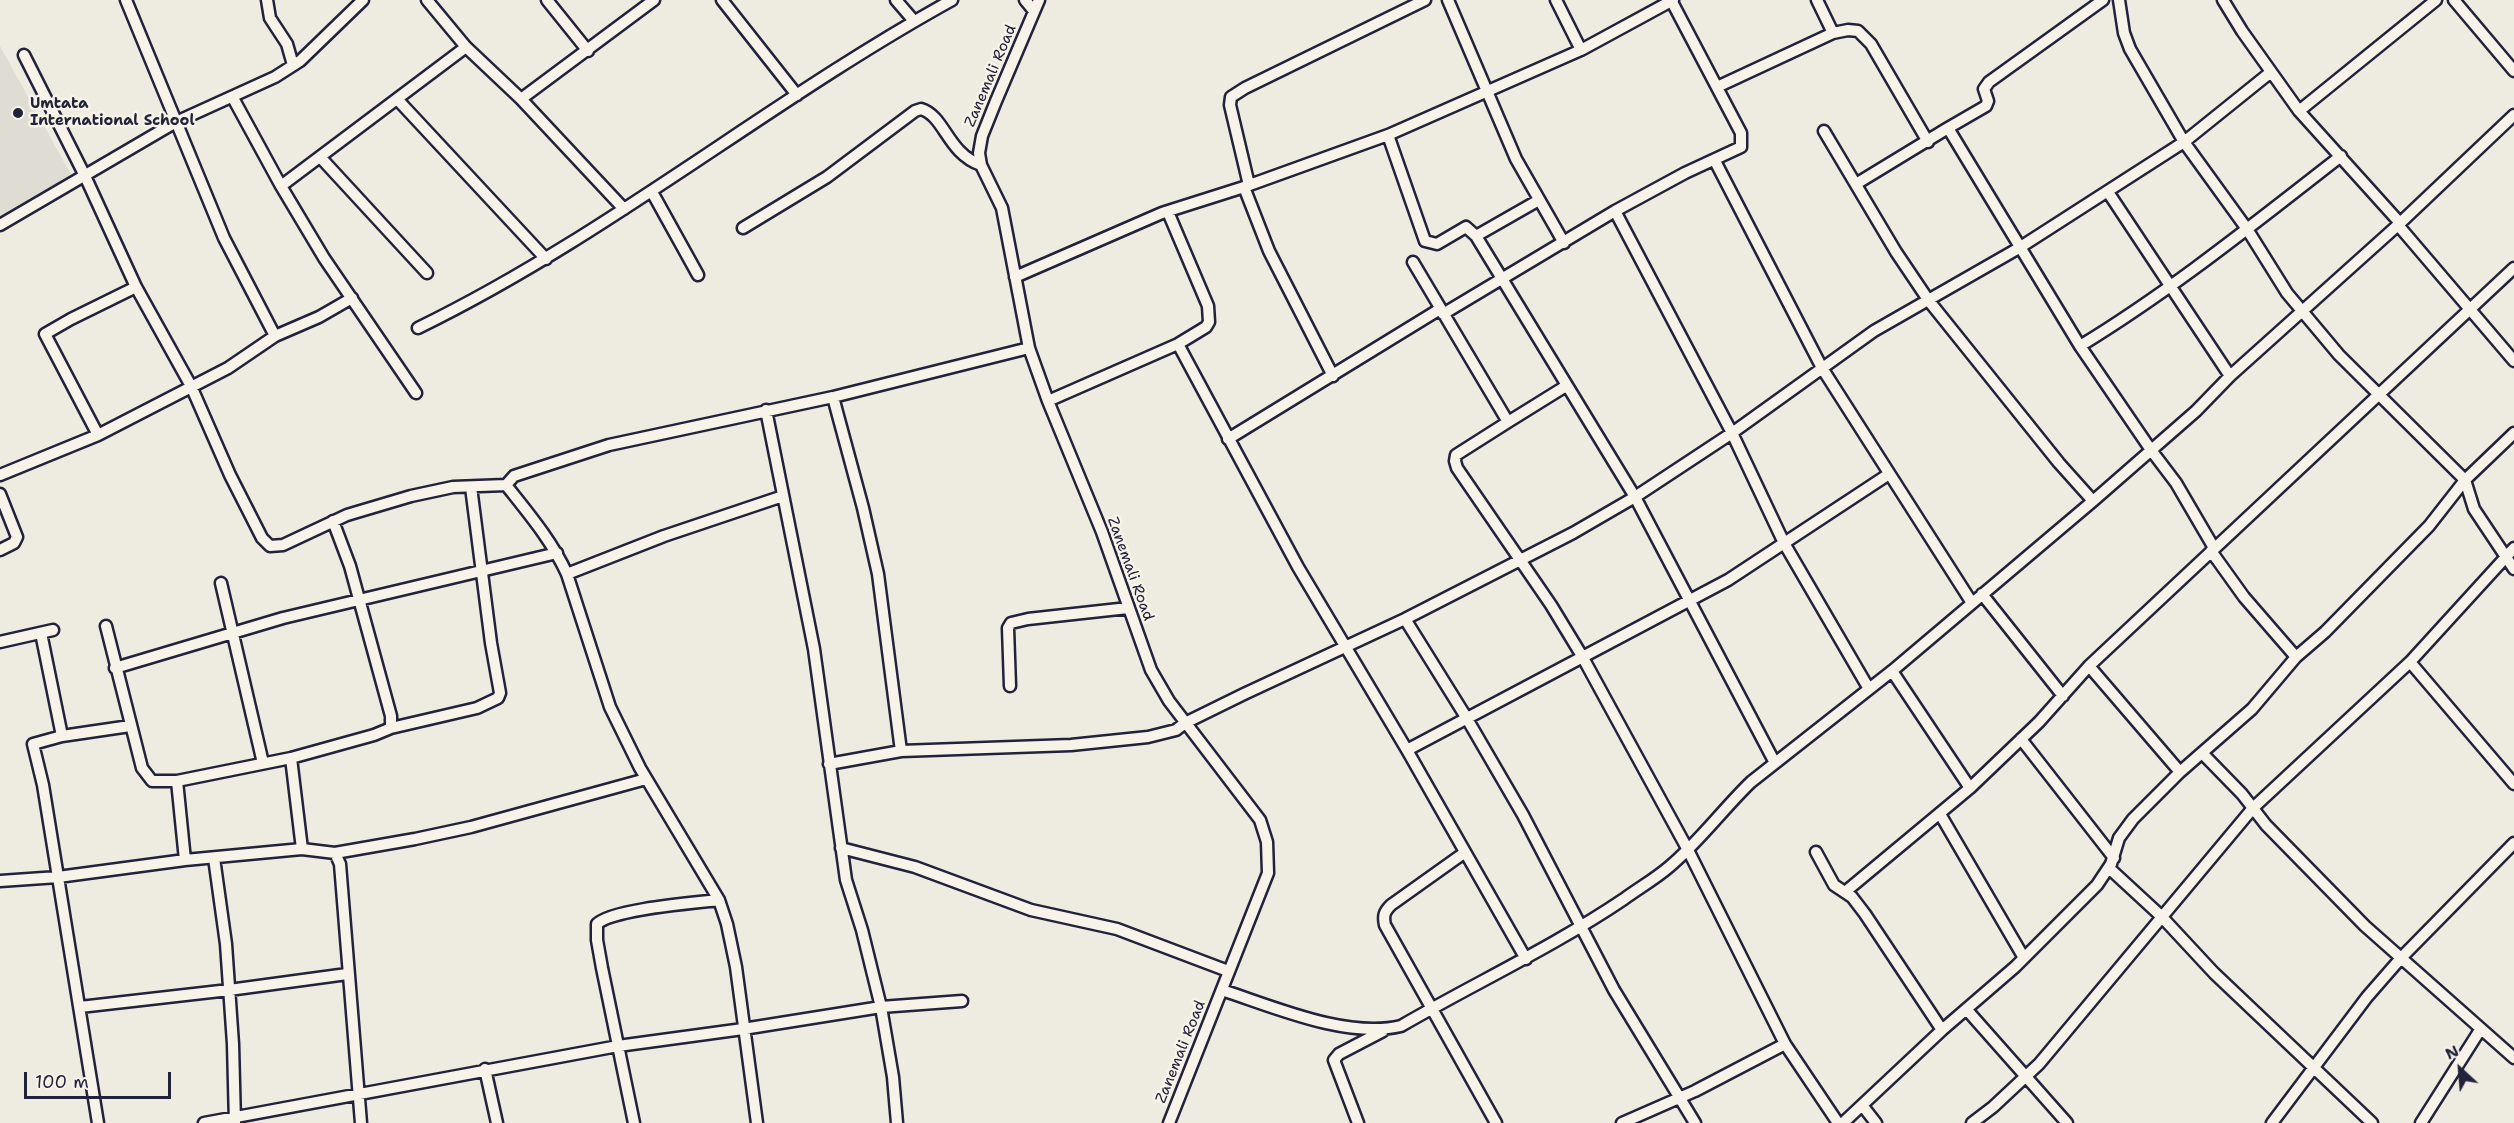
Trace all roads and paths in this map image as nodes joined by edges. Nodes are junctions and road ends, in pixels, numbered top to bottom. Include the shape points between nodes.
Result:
1 (126, 0) edge
2 (267, 0) edge
3 (363, 0) edge
4 (547, 0) edge
5 (654, 0) edge
6 (722, 0) edge
7 (896, 0) edge
8 (952, 0) edge
9 (1025, 0) edge
10 (1039, 0) edge
11 (1425, 0) edge
12 (1448, 0) edge
13 (1556, 0) edge
14 (1672, 0) edge
15 (1817, 0) edge
16 (2103, 0) edge
17 (2120, 0) edge
18 (2223, 0) edge
19 (2454, 0) edge
20 (432, 1) edge
21 (2433, 1) edge
22 (1034, 11) junction
23 (914, 21) junction
24 (1833, 33) junction
25 (466, 47) junction
26 (1581, 50) junction
27 (588, 51) junction
28 (24, 55) dead end
29 (293, 65) junction
30 (2514, 71) edge
31 (2271, 72) junction
32 (1717, 87) junction
33 (1489, 91) junction
34 (797, 95) junction
35 (233, 98) junction
36 (397, 99) junction
37 (521, 99) junction
38 (2299, 111) junction
39 (2514, 115) edge
40 (176, 122) junction
41 (1948, 128) junction
42 (1824, 131) dead end
43 (1388, 135) junction
44 (1928, 142) junction
45 (2184, 142) junction
46 (2341, 156) junction
47 (321, 158) junction
48 (1715, 160) junction
49 (981, 165) junction
50 (85, 176) junction
51 (1856, 184) junction
52 (281, 186) junction
53 (1247, 186) junction
54 (652, 192) junction
55 (2108, 192) junction
56 (1539, 200) junction
57 (624, 209) junction
58 (1615, 211) junction
59 (1168, 212) junction
60 (2399, 224) junction
61 (0, 225) edge
62 (743, 228) dead end
63 (2247, 229) junction
64 (1476, 236) junction
65 (1564, 243) junction
66 (2019, 248) junction
67 (546, 259) junction
68 (1413, 262) dead end
69 (2514, 268) edge
70 (427, 273) dead end
71 (699, 275) dead end
72 (1015, 277) junction
73 (1502, 278) junction
74 (2171, 286) junction
75 (136, 287) junction
76 (352, 298) junction
77 (1929, 301) junction
78 (2469, 310) junction
79 (1441, 311) junction
80 (2301, 311) junction
81 (418, 328) dead end
82 (275, 336) junction
83 (1178, 344) junction
84 (2080, 346) junction
85 (1029, 348) junction
86 (2514, 361) edge
87 (1822, 368) junction
88 (1334, 376) junction
89 (2230, 376) junction
90 (191, 386) junction
91 (1566, 386) junction
92 (416, 393) dead end
93 (832, 396) junction
94 (2379, 396) junction
95 (1048, 401) junction
96 (766, 410) junction
97 (1508, 422) junction
98 (1732, 433) junction
99 (2514, 433) edge
100 (98, 435) junction
101 (1228, 439) junction
102 (2151, 450) junction
103 (1889, 474) junction
104 (0, 476) edge
105 (2465, 480) junction
106 (506, 485) junction
107 (471, 487) junction
108 (0, 495) edge
109 (783, 496) junction
110 (1635, 497) junction
111 (2093, 501) junction
112 (333, 521) junction
113 (1784, 543) junction
114 (2514, 548) edge
115 (0, 550) edge
116 (2212, 550) junction
117 (557, 553) junction
118 (2505, 557) junction
119 (1521, 560) junction
120 (2514, 569) edge
121 (483, 572) junction
122 (567, 574) junction
123 (221, 583) dead end
124 (1982, 594) junction
125 (1691, 600) junction
126 (360, 602) junction
127 (1972, 603) junction
128 (1128, 608) junction
129 (1405, 619) junction
130 (106, 626) dead end
131 (53, 630) dead end
132 (233, 632) junction
133 (41, 633) junction
134 (0, 642) edge
135 (1345, 647) junction
136 (1582, 656) junction
137 (2296, 657) junction
138 (2410, 662) junction
139 (2089, 666) junction
140 (115, 668) junction
141 (1892, 671) junction
142 (1010, 686) dead end
143 (1869, 689) junction
144 (2063, 696) junction
145 (1466, 717) junction
146 (1185, 723) junction
147 (130, 726) junction
148 (391, 728) junction
149 (62, 736) junction
150 (2021, 739) junction
151 (1407, 750) junction
152 (901, 751) junction
153 (2203, 754) junction
154 (291, 758) junction
155 (263, 763) junction
156 (1775, 763) junction
157 (829, 764) junction
158 (2180, 772) junction
159 (646, 779) junction
160 (177, 781) junction
161 (2514, 784) edge
162 (1970, 788) junction
163 (2253, 808) junction
164 (1940, 814) junction
165 (2514, 843) edge
166 (841, 848) junction
167 (302, 849) junction
168 (1688, 850) junction
169 (1816, 852) dead end
170 (335, 853) junction
171 (1464, 853) junction
172 (214, 858) junction
173 (185, 860) junction
174 (2112, 863) junction
175 (58, 877) junction
176 (0, 881) edge
177 (1845, 892) junction
178 (719, 900) junction
179 (2161, 916) junction
180 (1581, 927) junction
181 (2024, 958) junction
182 (2401, 958) junction
183 (1526, 959) junction
184 (1228, 971) junction
185 (347, 974) junction
186 (229, 990) junction
187 (1222, 990) junction
188 (962, 1001) dead end
189 (80, 1007) junction
190 (881, 1007) junction
191 (1432, 1008) junction
192 (1966, 1010) junction
193 (743, 1029) junction
194 (1384, 1030) junction
195 (1942, 1030) junction
196 (2480, 1030) junction
197 (1785, 1044) junction
198 (618, 1046) junction
199 (2514, 1058) edge
200 (2313, 1066) junction
201 (485, 1069) junction
202 (2026, 1078) junction
203 (357, 1093) junction
204 (1681, 1097) junction
205 (1862, 1105) junction
206 (235, 1120) edge
207 (98, 1123) edge
208 (204, 1123) edge
209 (361, 1123) edge
210 (497, 1123) edge
211 (634, 1123) edge
212 (757, 1123) edge
213 (897, 1123) edge
214 (1169, 1123) edge
215 (1358, 1123) edge
216 (1496, 1123) edge
217 (1622, 1123) edge
218 (1695, 1123) edge
219 (1838, 1123) edge
220 (1843, 1123) edge
221 (1876, 1123) edge
222 (1972, 1123) edge
223 (2067, 1123) edge
224 (2272, 1123) edge
225 (2372, 1123) edge
226 (2421, 1123) edge

1 - 40 street
2 - 29 street via 270,18 287,44
3 - 29 street
4 - 27 street
5 - 27 street
6 - 34 street
7 - 23 street
8 - 23 street
9 - 22 street
10 - 22 street, Zanemali Road
11 - 53 street via 1231,97
12 - 33 street
13 - 26 street
14 - 26 street
14 - 32 street
15 - 24 street
16 - 41 street via 1989,82 1984,89 1986,106
17 - 45 street via 2130,49
18 - 31 street
19 - 30 street
20 - 25 street
21 - 38 street
22 - 49 street, Zanemali Road via 982,136
23 - 34 street
24 - 32 street
24 - 44 street via 1848,30 1865,35
25 - 36 street
25 - 37 street
26 - 33 street
27 - 37 street
28 - 50 street
29 - 35 street
31 - 38 street
31 - 45 street
32 - 48 street via 1741,133 1742,143 1737,150
33 - 43 street
33 - 56 street via 1516,159
34 - 54 street
35 - 40 street
35 - 52 street
36 - 47 street
36 - 67 street
37 - 57 street
38 - 46 street
39 - 60 street
40 - 50 street
40 - 82 street via 224,238
41 - 44 street
41 - 66 street
42 - 51 street
43 - 53 street
43 - 64 street via 1425,241 1437,244 1467,227
44 - 51 street
45 - 55 street
45 - 63 street
46 - 60 street
46 - 63 street
47 - 52 street
47 - 70 street
48 - 58 street
48 - 87 street
49 - 62 street via 968,161 935,118 921,109 827,177
49 - 72 street, Zanemali Road via 1002,208
50 - 61 street
50 - 75 street
51 - 77 street
52 - 76 street
53 - 59 street
53 - 88 street via 1269,251
54 - 57 street
54 - 71 street
55 - 66 street
55 - 74 street
56 - 64 street
56 - 65 street
57 - 67 street
58 - 65 street
58 - 98 street
59 - 72 street
59 - 83 street via 1209,315 1206,327
60 - 78 street
60 - 80 street
63 - 74 street
63 - 80 street
64 - 73 street
65 - 73 street
66 - 77 street
66 - 84 street
67 - 81 street
68 - 79 street
69 - 78 street
72 - 85 street, Zanemali Road
73 - 79 street
73 - 91 street
74 - 84 street
74 - 89 street
75 - 90 street
75 - 100 street via 45,334
76 - 82 street
76 - 92 street
77 - 87 street via 1874,331
77 - 111 street
78 - 86 street
78 - 94 street
79 - 88 street
79 - 97 street
80 - 89 street
80 - 94 street
82 - 90 street via 228,368
83 - 95 street
83 - 101 street
84 - 102 street
85 - 93 street
85 - 95 street, Zanemali Road
87 - 98 street
87 - 103 street
88 - 101 street
89 - 102 street
90 - 100 street
90 - 112 street via 266,543 283,545
91 - 97 street
91 - 110 street
93 - 96 street
93 - 152 street via 878,574
94 - 105 street
94 - 116 street
95 - 128 street, Zanemali Road via 1102,532
96 - 106 street via 609,445 514,476
96 - 109 street
97 - 119 street via 1456,455 1455,462
98 - 110 street
98 - 113 street
99 - 105 street
100 - 104 street
101 - 135 street
102 - 111 street
102 - 116 street via 2176,483
103 - 113 street
103 - 127 street
105 - 118 street via 2475,509
105 - 137 street via 2429,526
106 - 107 street
106 - 117 street
107 - 112 street via 411,496
107 - 121 street
108 - 115 street via 17,537
109 - 122 street
109 - 157 street via 814,649
110 - 119 street
110 - 125 street
111 - 124 street
112 - 126 street
113 - 125 street
113 - 143 street
114 - 118 street
116 - 137 street via 2244,597
116 - 139 street
117 - 121 street
117 - 122 street
118 - 120 street
118 - 138 street
119 - 129 street
119 - 136 street
121 - 126 street
121 - 148 street via 498,698 477,708
122 - 159 street via 610,707
123 - 132 street
124 - 127 street
124 - 144 street
125 - 136 street
125 - 156 street
126 - 132 street
126 - 148 street
127 - 141 street
128 - 142 street via 1011,623
128 - 146 street, Zanemali Road via 1151,670
129 - 135 street
129 - 145 street
130 - 140 street
131 - 133 street
132 - 140 street
132 - 155 street
133 - 134 street
133 - 149 street
135 - 146 street
135 - 151 street
136 - 145 street
136 - 168 street
137 - 153 street via 2252,709
138 - 161 street
138 - 163 street
139 - 144 street
139 - 158 street
140 - 147 street
141 - 143 street
141 - 162 street
143 - 156 street
144 - 150 street
145 - 151 street
145 - 180 street
146 - 152 street via 1163,734 1071,745
146 - 184 street, Zanemali Road via 1260,820 1267,842 1268,873
147 - 149 street
147 - 160 street via 146,776 152,781
148 - 154 street
149 - 175 street via 33,744
150 - 162 street
150 - 174 street
151 - 171 street
152 - 157 street
153 - 158 street
153 - 163 street
154 - 155 street
154 - 167 street
155 - 160 street
156 - 168 street via 1730,802
157 - 166 street
158 - 174 street via 2133,819 2119,838
159 - 170 street via 471,826
159 - 178 street
160 - 173 street
162 - 164 street
163 - 179 street
163 - 182 street via 2365,926
164 - 177 street
164 - 181 street
165 - 182 street
166 - 184 street via 915,867 1031,910 1117,929
166 - 190 street
167 - 170 street
167 - 172 street
168 - 180 street via 1667,869
168 - 197 street
169 - 177 street via 1834,885
170 - 185 street via 340,864
171 - 183 street
171 - 191 street via 1391,905 1383,917
172 - 173 street
172 - 186 street
173 - 175 street
174 - 179 street
174 - 181 street via 2097,885
175 - 176 street
175 - 189 street
177 - 195 street via 1887,945
178 - 193 street via 736,967
178 - 198 street via 619,914 597,924
179 - 200 street via 2214,974
179 - 202 street
180 - 183 street
180 - 204 street via 1614,990
181 - 192 street
182 - 196 street
182 - 200 street
183 - 191 street
184 - 187 street, Zanemali Road
185 - 186 street
185 - 203 street
186 - 189 street
186 - 206 street
187 - 194 street via 1349,1029
187 - 214 street, Zanemali Road
188 - 190 street
189 - 207 street
190 - 193 street
190 - 213 street
191 - 194 street via 1401,1026
191 - 216 street
192 - 195 street
192 - 202 street
193 - 198 street
193 - 212 street
194 - 215 street via 1334,1060
195 - 205 street
196 - 199 street
196 - 226 street
197 - 204 street
197 - 219 street
198 - 201 street
198 - 211 street
200 - 224 street
200 - 225 street
201 - 203 street
201 - 210 street
202 - 222 street
202 - 223 street
203 - 206 street
203 - 209 street
204 - 217 street
204 - 218 street
205 - 220 street
205 - 221 street
206 - 208 street

